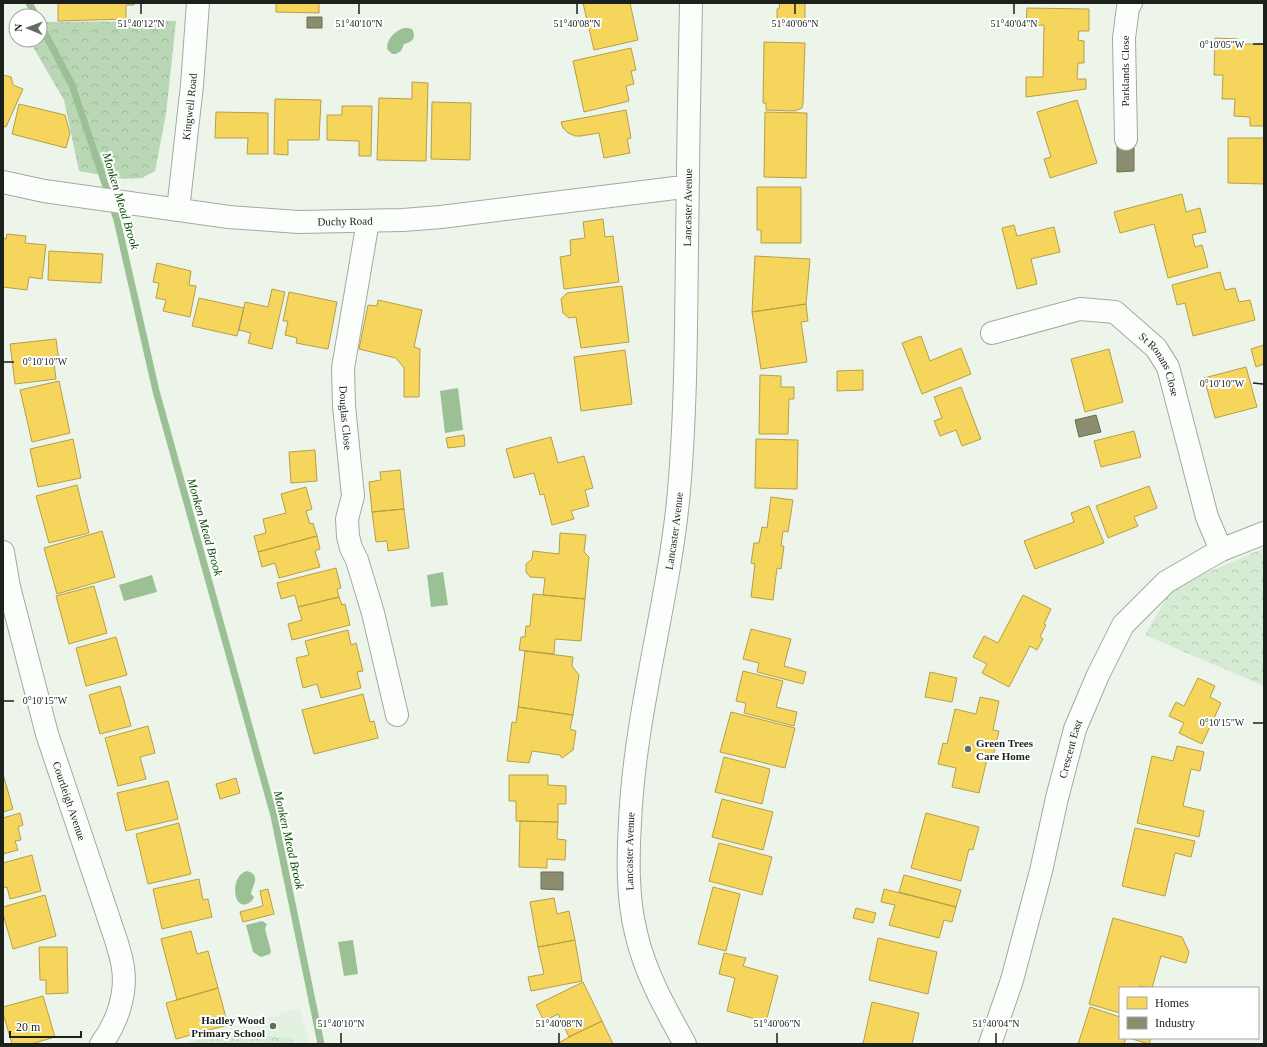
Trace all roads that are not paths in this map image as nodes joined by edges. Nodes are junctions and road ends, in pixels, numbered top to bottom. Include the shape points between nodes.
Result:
1 (198, 3) edge
2 (691, 3) edge
3 (1131, 3) edge
4 (1126, 139) dead end
5 (3, 182) edge
6 (688, 188) junction
7 (178, 210) junction
8 (368, 221) junction
9 (992, 333) dead end
10 (1264, 533) edge
11 (1221, 550) junction
12 (3, 552) edge
13 (397, 715) dead end
14 (101, 1044) edge
15 (685, 1044) edge
16 (990, 1044) edge

1 - 7 street, Kingwell Road
2 - 6 street, Lancaster Avenue
3 - 4 street, Parklands Close via 1128,7 1124,38
5 - 7 street, Duchy Road via 44,191
6 - 8 street, Duchy Road via 471,214
6 - 15 street, Lancaster Avenue via 683,432 679,492 672,552 635,764 628,865 632,916 642,955 657,992
7 - 8 street, Duchy Road via 298,222
8 - 13 street, Douglas Close via 343,368 353,496 347,519 351,548 357,560 372,613
9 - 11 street, St Ronans Close via 1080,309 1115,312 1156,348 1168,367 1207,517
10 - 11 street, Crescent East
11 - 16 street, Crescent East via 1166,582 1123,626 1098,675 1075,729 1012,980
12 - 14 street, Courtleigh Avenue via 9,586 47,734 123,968 123,995 119,1009

